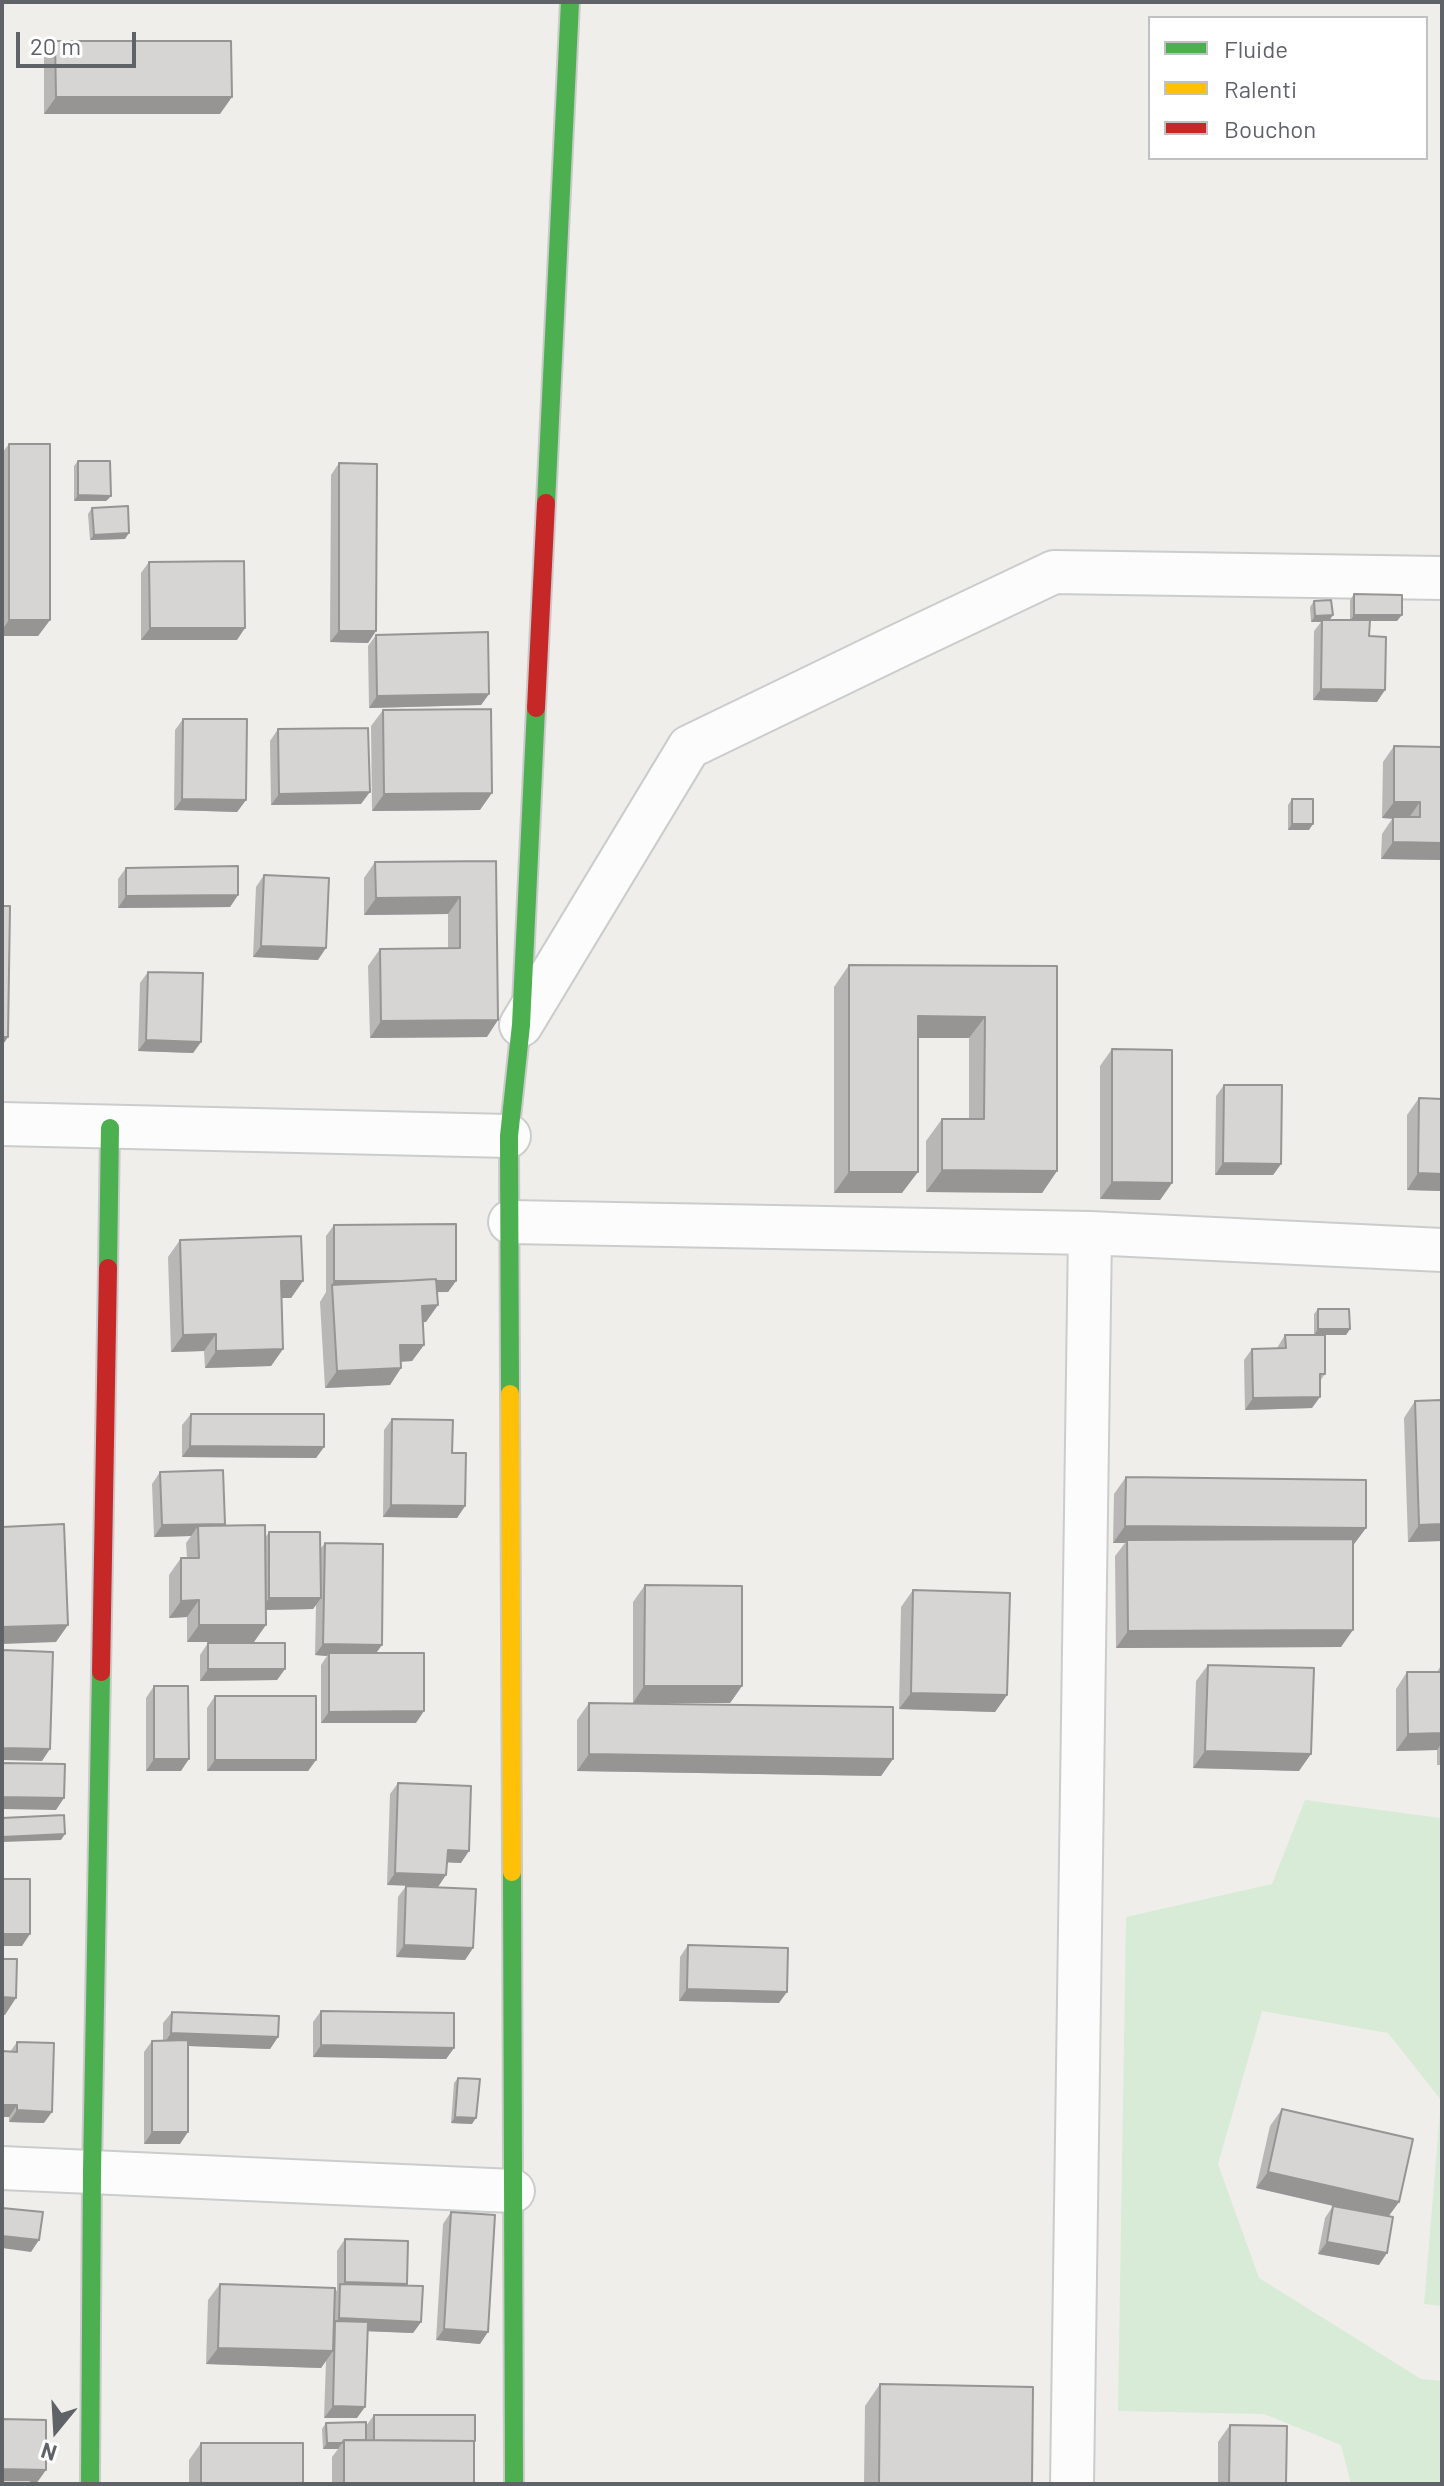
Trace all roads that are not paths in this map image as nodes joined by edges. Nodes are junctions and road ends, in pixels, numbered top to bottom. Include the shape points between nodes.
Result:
1 (570, 2) edge
2 (1442, 578) edge
3 (521, 1025) junction
4 (2, 1124) edge
5 (110, 1128) junction
6 (509, 1136) junction
7 (510, 1222) junction
8 (1090, 1233) junction
9 (1442, 1250) edge
10 (2, 2168) edge
11 (92, 2171) junction
12 (513, 2191) junction
13 (90, 2484) edge
14 (514, 2484) edge
15 (1072, 2484) edge

1 - 3 street
2 - 3 street via 1054,572 787,699 689,747
3 - 6 street
4 - 5 street
5 - 6 street
5 - 11 street
6 - 7 street
7 - 8 street
7 - 12 street
8 - 9 street
8 - 15 street
10 - 11 street
11 - 12 street
11 - 13 street
12 - 14 street

